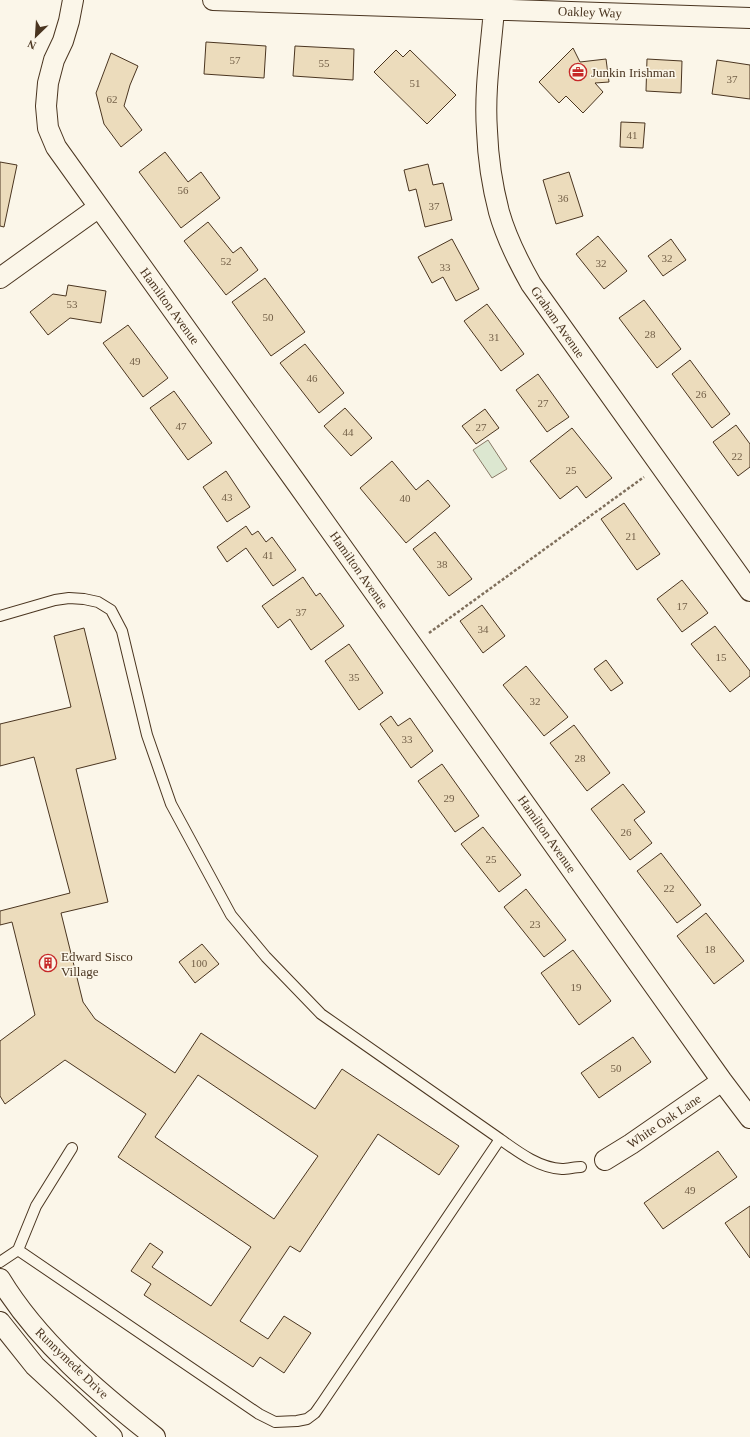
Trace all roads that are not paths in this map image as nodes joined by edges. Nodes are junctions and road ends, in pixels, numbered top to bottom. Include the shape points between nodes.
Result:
1 (73, 0) edge
2 (213, 0) edge
3 (494, 9) junction
4 (750, 18) edge
5 (99, 207) junction
6 (0, 278) edge
7 (750, 591) edge
8 (0, 616) edge
9 (722, 1081) junction
10 (750, 1118) edge
11 (500, 1139) junction
12 (72, 1148) dead end
13 (605, 1160) dead end
14 (581, 1167) dead end
15 (18, 1250) junction
16 (0, 1262) edge
17 (0, 1280) edge
18 (0, 1322) edge
19 (115, 1405) junction
20 (97, 1423) junction
21 (112, 1437) edge
22 (155, 1437) edge

1 - 5 street, Hamilton Avenue via 63,41 54,60 48,83 48,128 56,147
2 - 3 street, Oakley Way
3 - 4 street, Oakley Way
3 - 7 street, Graham Avenue via 486,130 498,206 513,250 530,284
5 - 6 street
5 - 9 street, Hamilton Avenue
8 - 11 lane via 69,598 98,602 111,610 122,631 147,735 171,804 231,915 266,957 321,1014
9 - 10 street, Hamilton Avenue
9 - 13 street, White Oak Lane
11 - 14 lane via 527,1158 545,1165 562,1169
11 - 15 lane via 318,1408 307,1419 275,1422 259,1414
12 - 15 lane via 36,1206
15 - 16 lane
17 - 19 street, Runnymede Drive via 14,1302 48,1343
18 - 20 street, Runnymede Drive via 34,1366
19 - 20 street
19 - 22 street, Runnymede Drive
20 - 21 street, Runnymede Drive

